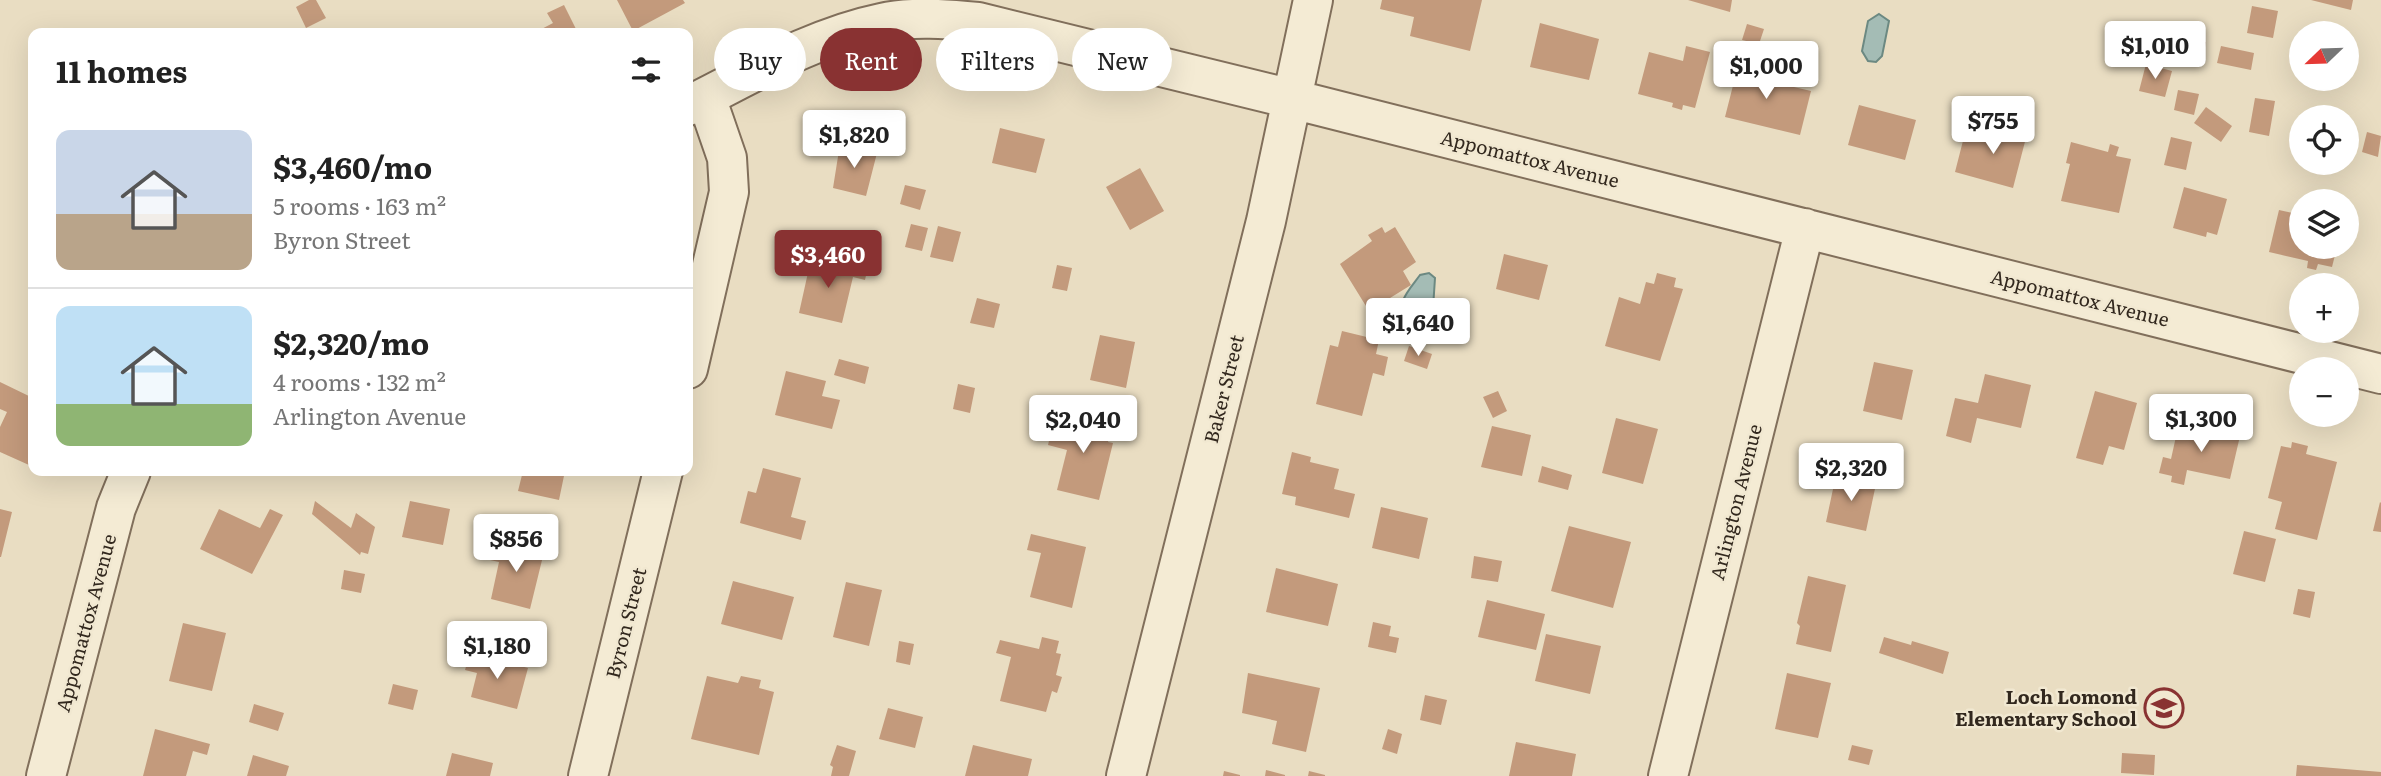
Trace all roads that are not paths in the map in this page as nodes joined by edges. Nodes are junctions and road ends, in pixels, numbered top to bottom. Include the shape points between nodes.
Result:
1 (1312, 0) edge
2 (1292, 99) junction
3 (697, 102) edge
4 (1805, 228) junction
5 (693, 347) edge
6 (2381, 374) edge
7 (129, 476) edge
8 (662, 476) edge
9 (46, 776) edge
10 (588, 776) edge
11 (1126, 776) edge
12 (1668, 776) edge

1 - 2 street, Baker Street
2 - 3 street, Appomattox Avenue via 978,22 930,18 882,23 827,38
2 - 4 street, Appomattox Avenue
2 - 11 street, Baker Street via 1266,221
3 - 5 street via 727,158 729,192
4 - 6 street, Appomattox Avenue
4 - 12 street, Arlington Avenue
7 - 9 street, Appomattox Avenue via 116,508
8 - 10 street, Byron Street

